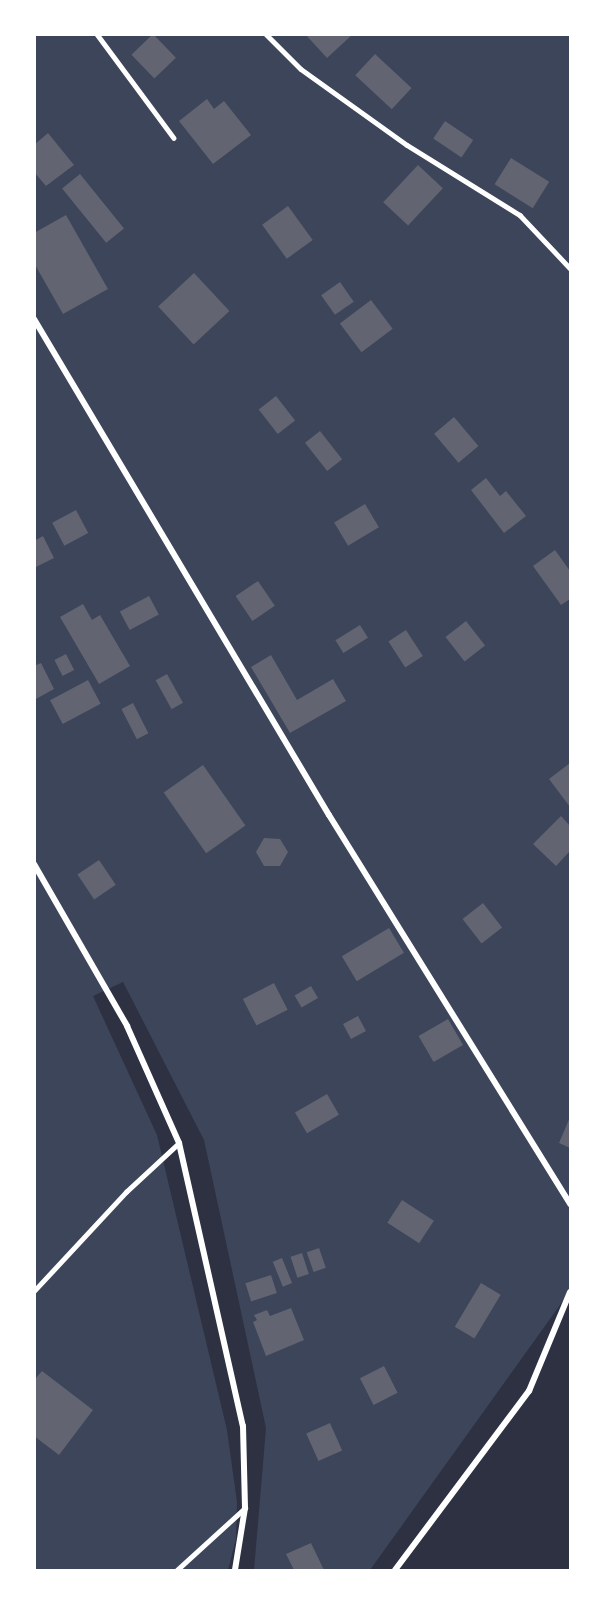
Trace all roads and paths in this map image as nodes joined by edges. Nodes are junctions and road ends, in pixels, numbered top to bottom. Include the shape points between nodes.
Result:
1 (97, 34) edge
2 (266, 34) edge
3 (174, 138) dead end
4 (570, 268) edge
5 (34, 320) edge
6 (34, 864) edge
7 (179, 1143) junction
8 (570, 1204) edge
9 (34, 1291) edge
10 (570, 1292) edge
11 (244, 1508) junction
12 (177, 1570) edge
13 (235, 1570) edge
14 (395, 1570) edge

1 - 3 lane
2 - 4 lane via 301,69 407,145 520,216
5 - 8 street via 323,805
6 - 7 street via 128,1026
7 - 9 lane via 126,1192
7 - 11 street via 243,1426
10 - 14 street via 529,1391
11 - 12 lane
11 - 13 street

